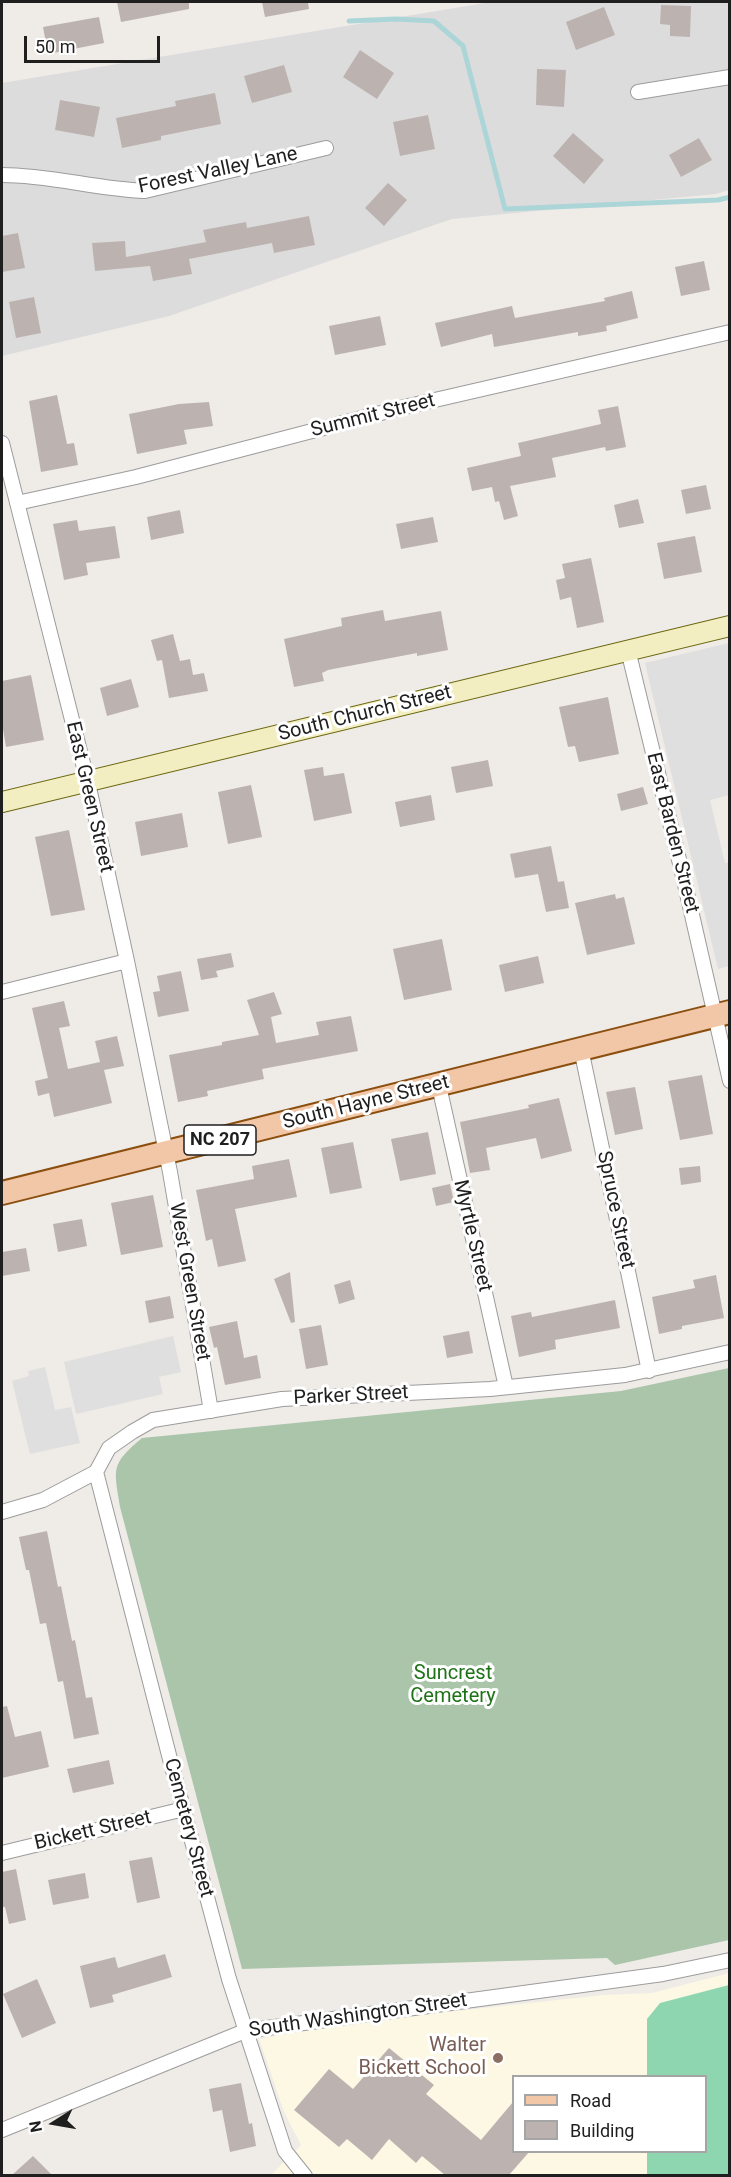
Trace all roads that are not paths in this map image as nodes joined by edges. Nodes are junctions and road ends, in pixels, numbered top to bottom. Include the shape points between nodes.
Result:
1 (729, 77) edge
2 (638, 92) dead end
3 (326, 148) dead end
4 (2, 175) edge
5 (729, 333) edge
6 (2, 445) edge
7 (16, 504) junction
8 (729, 626) edge
9 (628, 650) junction
10 (88, 783) junction
11 (2, 802) edge
12 (127, 961) junction
13 (2, 992) edge
14 (722, 1014) edge
15 (581, 1049) junction
16 (729, 1082) edge
17 (439, 1086) junction
18 (166, 1153) junction
19 (2, 1194) edge
20 (729, 1352) edge
21 (649, 1371) junction
22 (506, 1387) junction
23 (211, 1411) junction
24 (96, 1472) junction
25 (2, 1512) edge
26 (184, 1809) junction
27 (2, 1852) edge
28 (729, 1960) edge
29 (245, 2031) junction
30 (2, 2130) edge
31 (305, 2175) edge

1 - 2 street
3 - 4 street, Forest Valley Lane via 145,191 30,175
5 - 7 street, Summit Street via 400,408
6 - 7 street, East Green Street
7 - 10 street, East Green Street
8 - 9 street, South Church Street
9 - 10 street, South Church Street
9 - 14 street, East Barden Street
10 - 11 street, South Church Street
10 - 12 street, East Green Street
12 - 13 street
12 - 18 street, East Green Street
14 - 15 main road, South Hayne Street / NC 207
14 - 16 street, East Barden Street
15 - 17 main road, South Hayne Street / NC 207
15 - 21 street, Spruce Street
17 - 18 main road, South Hayne Street / NC 207
17 - 22 street, Myrtle Street
18 - 19 main road, South Hayne Street / NC 207
18 - 23 street, West Green Street
20 - 21 street, Parker Street
21 - 22 street, Parker Street
22 - 23 street, Parker Street via 282,1399
23 - 24 street, Parker Street via 153,1420 109,1448
24 - 25 street via 43,1500
24 - 26 street, Cemetery Street
26 - 27 street, Bickett Street
26 - 29 street, Cemetery Street
28 - 29 street, South Washington Street via 663,1974
29 - 30 street, South Washington Street
29 - 31 street, Cemetery Street via 285,2151

